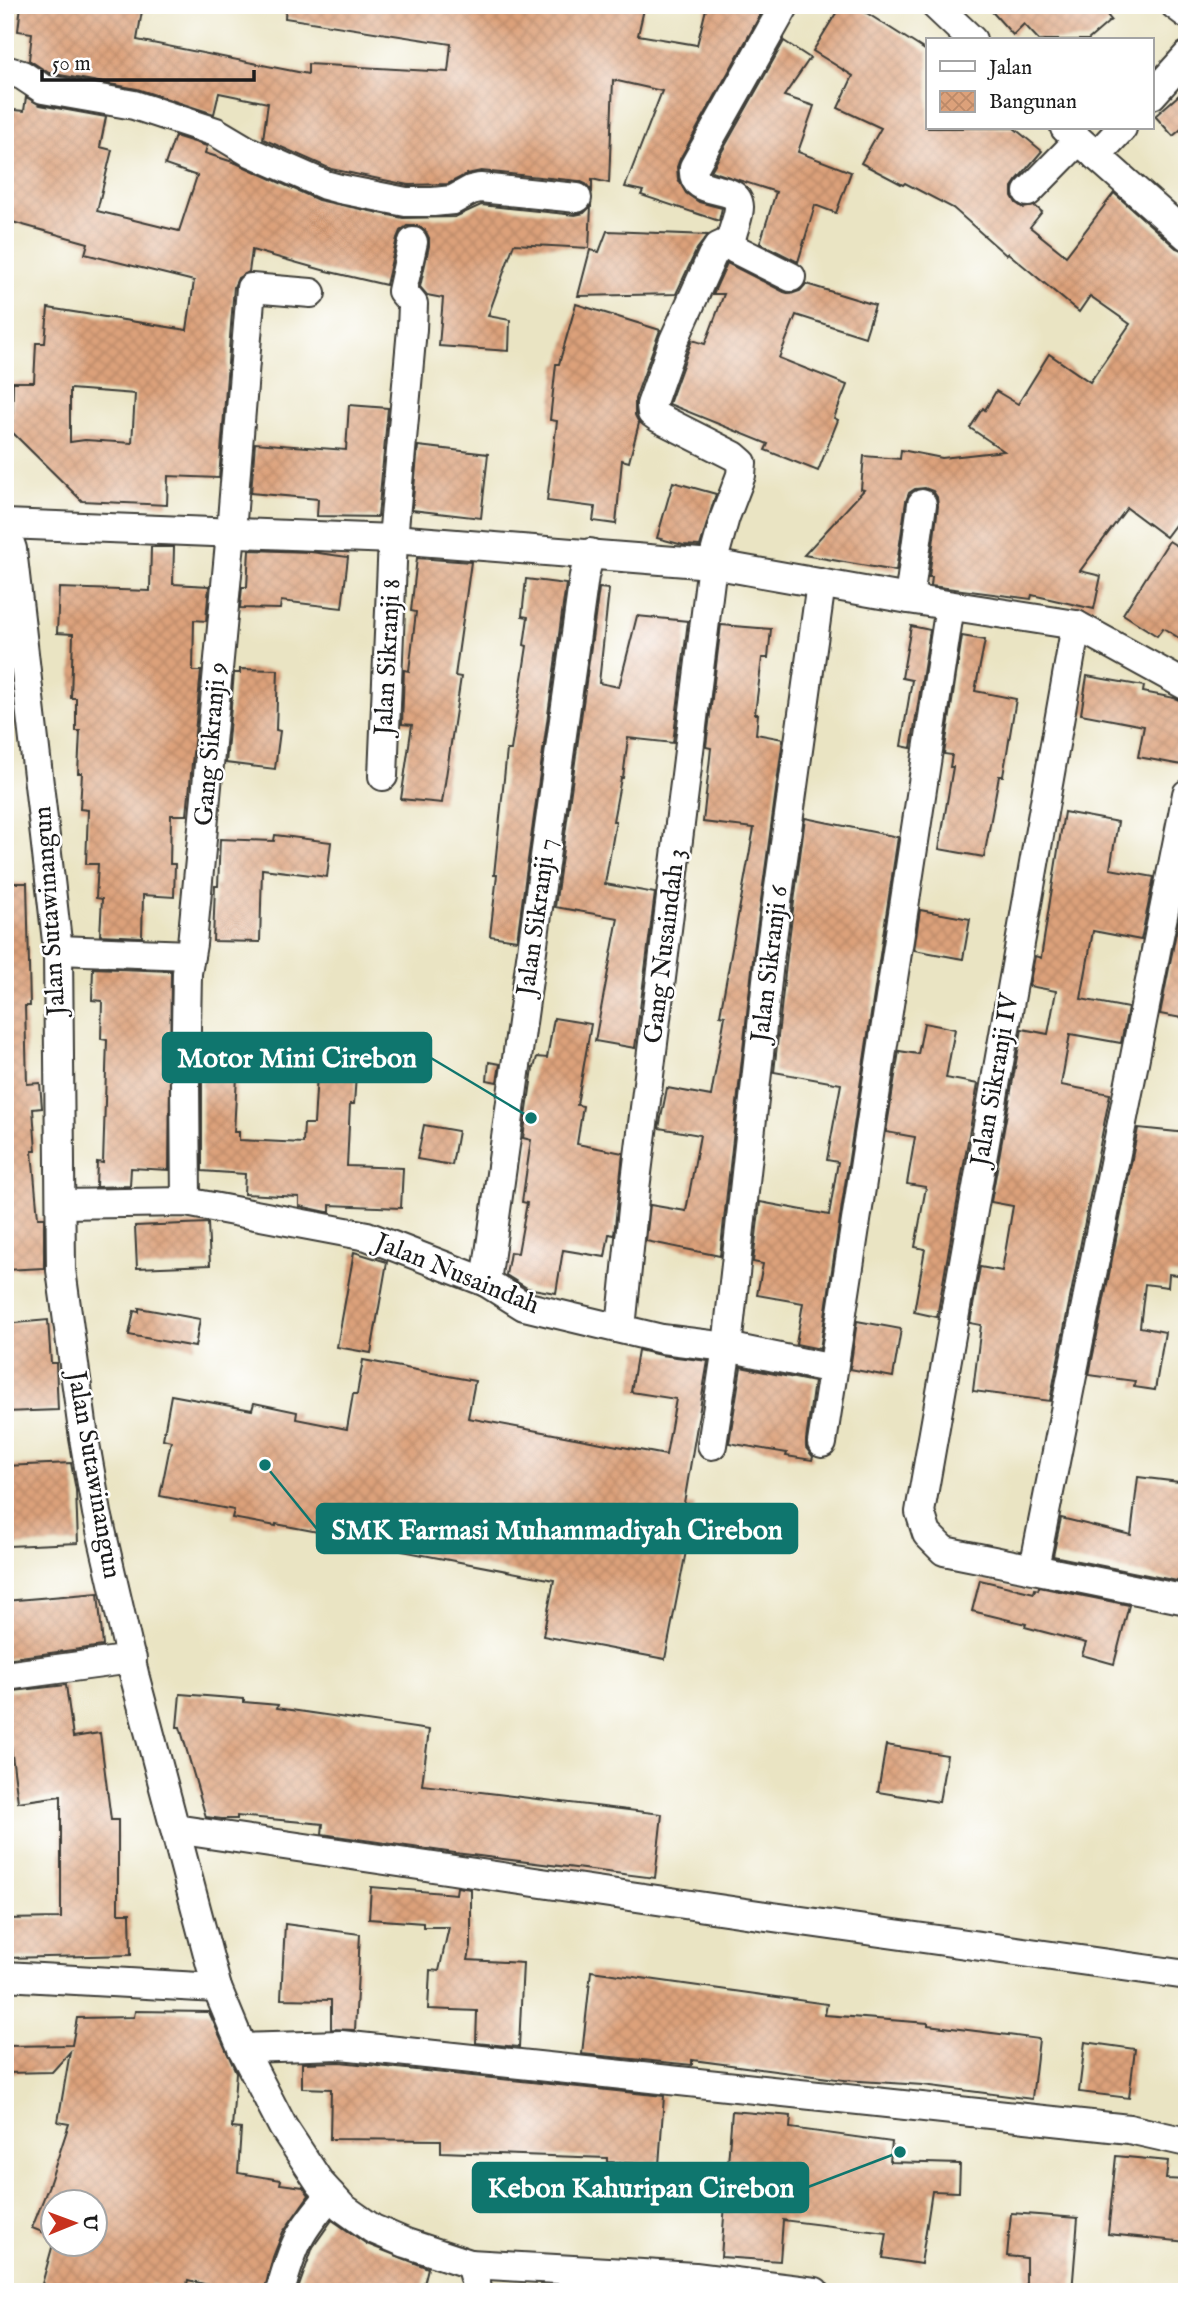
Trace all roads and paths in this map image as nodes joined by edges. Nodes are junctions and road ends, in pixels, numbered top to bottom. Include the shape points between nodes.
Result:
1 (785, 5) edge
2 (935, 5) edge
3 (1175, 5) edge
4 (1187, 14) edge
5 (970, 38) edge
6 (1187, 56) edge
7 (5, 70) edge
8 (1154, 92) edge
9 (1116, 130) edge
10 (1080, 142) edge
11 (1028, 192) dead end
12 (577, 198) dead end
13 (1187, 236) edge
14 (731, 241) junction
15 (413, 242) dead end
16 (791, 278) dead end
17 (311, 293) dead end
18 (922, 504) dead end
19 (5, 524) edge
20 (5, 529) edge
21 (231, 532) junction
22 (393, 539) junction
23 (590, 553) junction
24 (712, 564) junction
25 (821, 583) junction
26 (909, 599) junction
27 (950, 606) junction
28 (1076, 625) junction
29 (1187, 685) edge
30 (383, 776) dead end
31 (1187, 794) edge
32 (58, 950) junction
33 (190, 955) junction
34 (186, 1202) junction
35 (62, 1204) junction
36 (486, 1282) junction
37 (621, 1328) junction
38 (727, 1347) junction
39 (833, 1369) junction
40 (821, 1443) dead end
41 (712, 1445) dead end
42 (1034, 1568) junction
43 (1187, 1600) edge
44 (132, 1659) junction
45 (5, 1676) edge
46 (175, 1829) junction
47 (1187, 1975) edge
48 (5, 1976) edge
49 (217, 1988) junction
50 (242, 2048) junction
51 (1187, 2142) edge
52 (331, 2195) junction
53 (470, 2264) junction
54 (280, 2292) edge
55 (478, 2292) edge
56 (815, 2292) edge

1 - 14 street via 694,166 699,184 737,200
2 - 5 street
3 - 4 street
6 - 8 street
7 - 12 street via 43,89 134,105 216,132 248,151 340,189 406,202 453,200 480,188
9 - 10 street
10 - 11 street
10 - 13 street
14 - 16 street via 740,253
14 - 24 street, Gang Nusaindah 3 via 712,256 651,405 659,418 742,463
15 - 22 street, Jalan Sikranji 8 via 402,291 412,304 412,329
17 - 21 street, Gang Sikranji 9 via 251,288
18 - 26 street
19 - 21 street
20 - 32 street, Jalan Sutawinangun via 12,549
21 - 22 street
21 - 33 street, Gang Sikranji 9
22 - 23 street
22 - 30 street, Jalan Sikranji 8
23 - 24 street
23 - 36 street, Jalan Sikranji 7
24 - 25 street
24 - 37 street, Gang Nusaindah 3
25 - 26 street
25 - 38 street, Jalan Sikranji 6 via 770,953
26 - 27 street
27 - 28 street
27 - 39 street
28 - 29 street
28 - 42 street, Jalan Sikranji IV via 919,1512 927,1534 944,1551
31 - 42 street
32 - 33 street
32 - 35 street, Jalan Sutawinangun
33 - 34 street, Gang Sikranji 9
34 - 35 street, Jalan Nusaindah
34 - 36 street, Jalan Nusaindah via 367,1236
35 - 44 street, Jalan Sutawinangun via 61,1270 84,1438
36 - 37 street, Jalan Nusaindah via 524,1306
37 - 38 street, Jalan Nusaindah via 662,1339
38 - 39 street, Jalan Nusaindah
38 - 41 street, Jalan Sikranji 6
39 - 40 street
42 - 43 street
44 - 45 street
44 - 46 street, Jalan Sutawinangun
46 - 47 street
46 - 49 street, Jalan Sutawinangun
48 - 49 street
49 - 50 street, Jalan Sutawinangun
50 - 51 street via 341,2045 1129,2129
50 - 52 street, Jalan Sutawinangun via 283,2127
52 - 53 street, Jalan Sutawinangun via 373,2229
52 - 54 street via 299,2235
53 - 55 street
53 - 56 street, Jalan Sutawinangun via 709,2278

